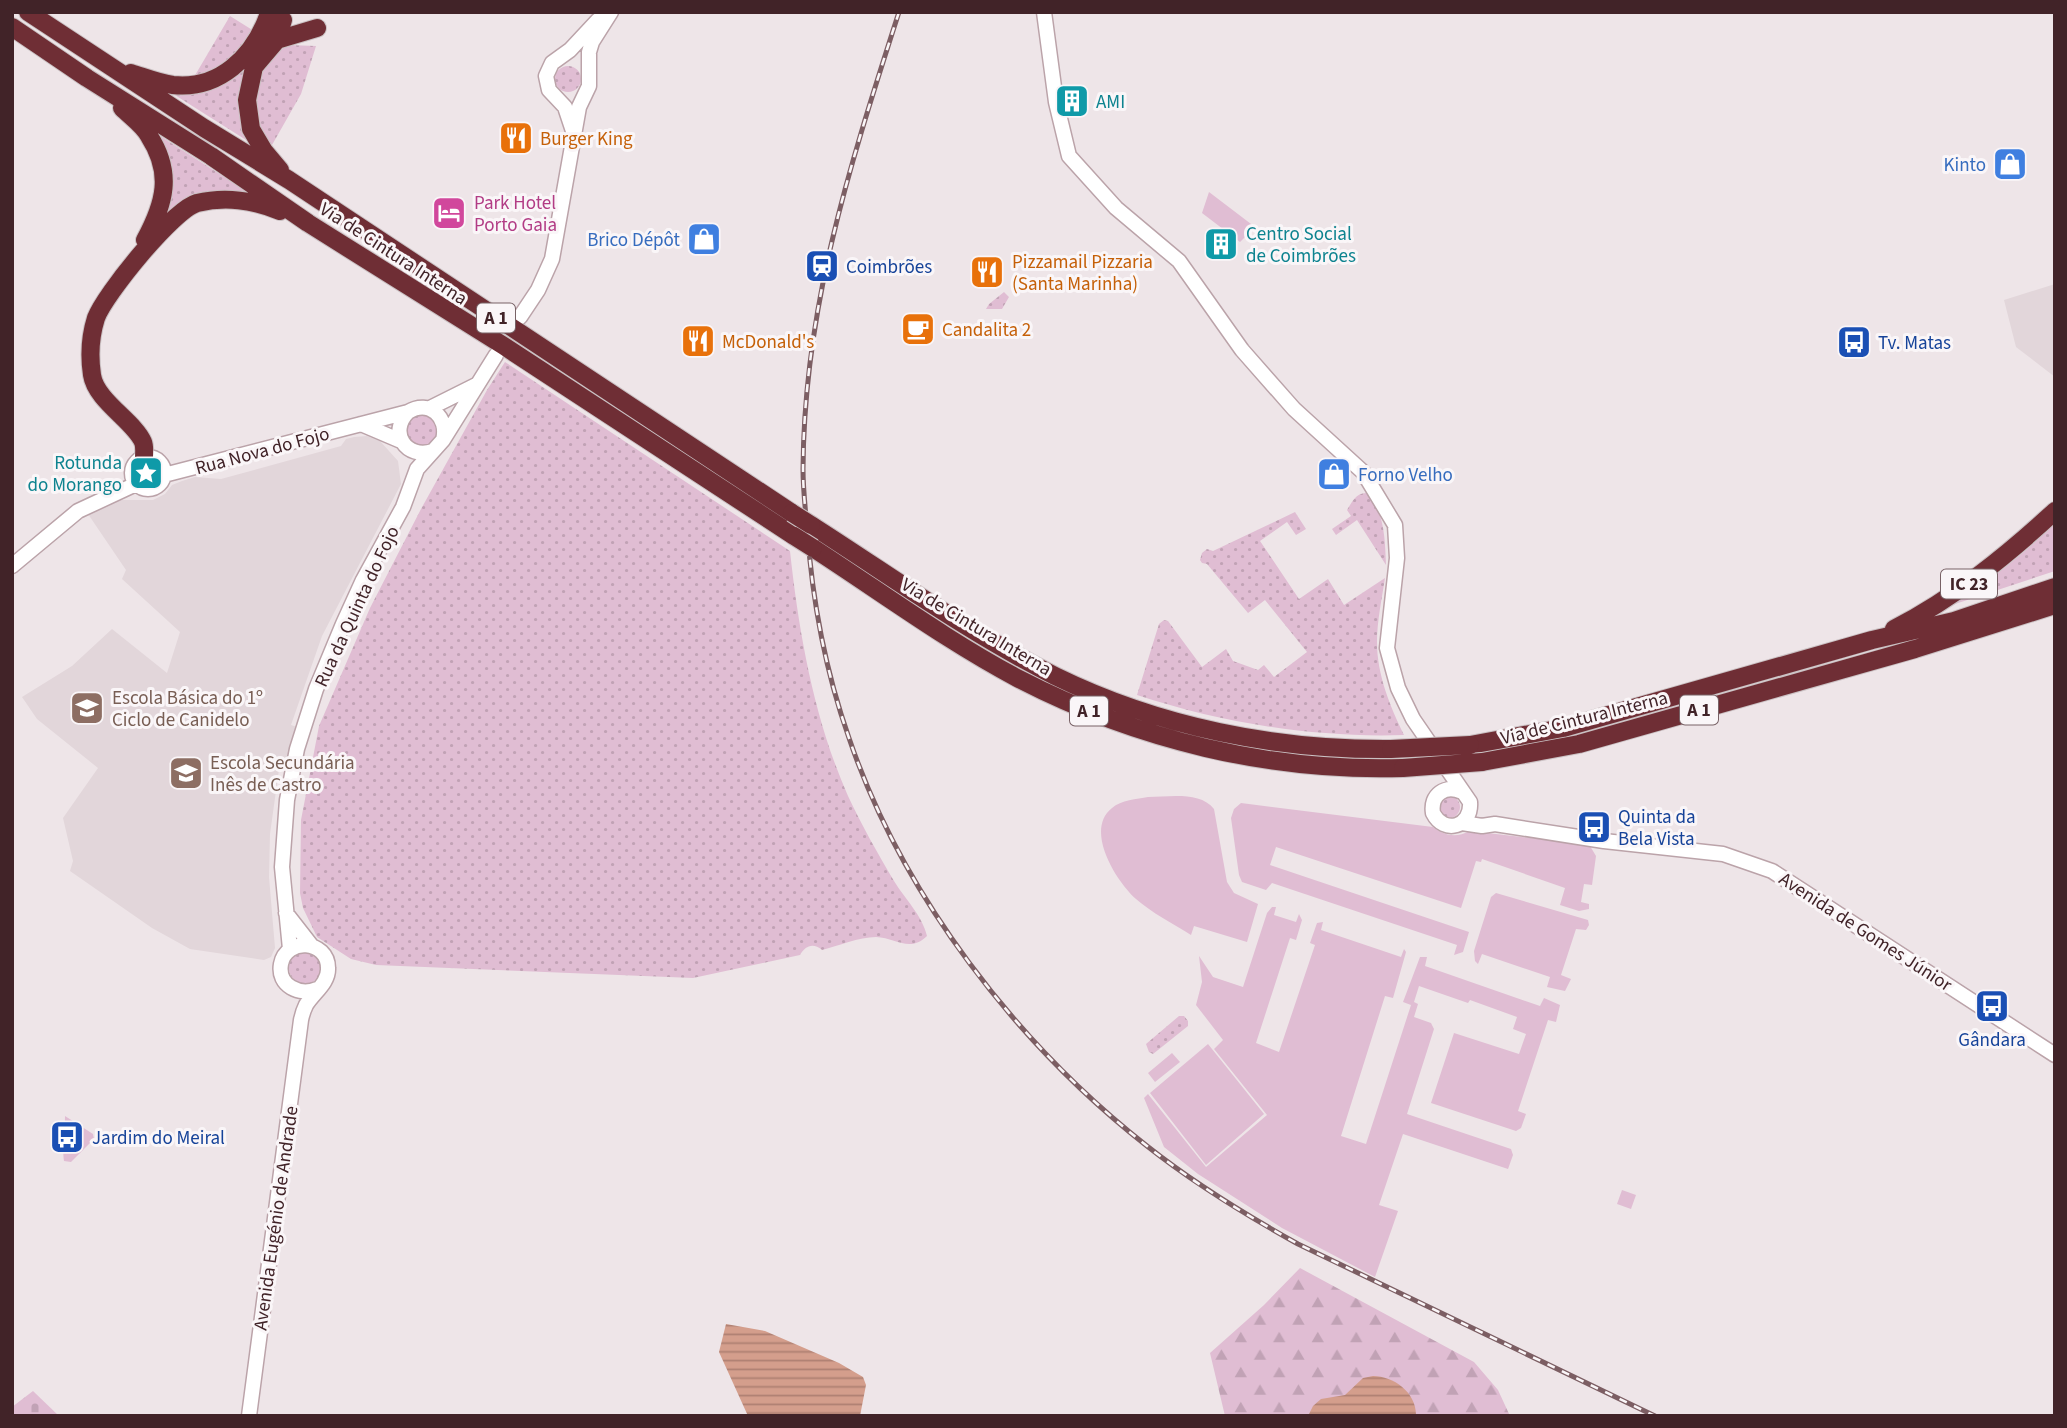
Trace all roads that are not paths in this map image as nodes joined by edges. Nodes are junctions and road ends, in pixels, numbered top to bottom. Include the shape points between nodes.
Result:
1 (28, 12) edge
2 (609, 12) edge
3 (1042, 13) edge
4 (12, 27) edge
5 (317, 28) dead end
6 (277, 40) junction
7 (558, 59) junction
8 (114, 67) junction
9 (589, 72) junction
10 (88, 78) junction
11 (586, 93) junction
12 (559, 99) junction
13 (574, 133) junction
14 (289, 180) junction
15 (308, 223) junction
16 (129, 268) junction
17 (520, 317) dead end
18 (496, 355) dead end
19 (477, 384) junction
20 (430, 408) junction
21 (408, 412) junction
22 (360, 424) junction
23 (403, 444) junction
24 (438, 446) junction
25 (144, 458) junction
26 (164, 475) junction
27 (136, 484) junction
28 (403, 507) junction
29 (2055, 511) edge
30 (12, 566) edge
31 (2055, 587) edge
32 (2055, 605) edge
33 (1872, 640) junction
34 (1446, 768) junction
35 (1440, 792) junction
36 (1462, 792) junction
37 (1470, 805) junction
38 (1462, 823) junction
39 (1495, 824) junction
40 (286, 913) junction
41 (311, 945) junction
42 (290, 949) junction
43 (317, 989) junction
44 (293, 990) junction
45 (301, 1020) junction
46 (2055, 1055) edge
47 (249, 1416) edge

1 - 8 highway, Via de Cintura Interna / A 1
2 - 7 main road
2 - 9 main road via 592,42
3 - 34 main road via 1069,156 1116,208 1179,261 1242,350 1294,410 1363,472 1395,526 1397,558 1387,648 1413,719
4 - 10 highway, Via de Cintura Interna / A 1
5 - 6 highway
6 - 8 highway via 276,18 240,61 220,76 196,85 171,85
6 - 14 highway via 254,67 247,100 257,141
7 - 9 main road via 573,57
7 - 12 main road via 546,76 549,90
8 - 14 highway, Via de Cintura Interna / A 1
9 - 11 main road
10 - 15 highway, Via de Cintura Interna / A 1
10 - 16 highway via 148,134 162,161 165,190 159,214
11 - 12 main road via 573,100
11 - 13 main road
12 - 13 main road
13 - 17 main road via 552,258
14 - 33 highway, Via de Cintura Interna / A 1, bridge via 988,639 1110,699 1199,727 1330,748 1470,745 1563,728
15 - 16 highway via 239,199 194,204
15 - 32 highway, Via de Cintura Interna / A 1, bridge via 989,662 1047,693 1194,746 1338,768 1482,762 1579,744
16 - 25 highway via 97,316 89,351 92,380 142,440
18 - 19 main road, Rua Nova do Fojo
19 - 20 main road, Rua Nova do Fojo
19 - 24 main road, Rua Nova do Fojo
20 - 21 main road, Rua Nova do Fojo
20 - 24 main road via 442,418 445,433
21 - 22 main road, Rua Nova do Fojo
21 - 23 main road via 399,425
22 - 23 main road
22 - 26 main road, Rua Nova do Fojo
23 - 24 main road via 419,454
23 - 28 main road, Rua da Quinta do Fojo via 410,475
24 - 28 main road, Rua da Quinta do Fojo via 417,468
25 - 26 main road via 158,461
25 - 27 main road via 133,469
26 - 27 main road via 155,488
27 - 30 main road via 78,511
28 - 40 main road, Rua da Quinta do Fojo via 343,624 298,749 287,800 282,867
29 - 33 highway, IC 23 via 1973,582
31 - 33 highway, A 1 via 1954,621
34 - 35 main road
34 - 36 main road
35 - 36 main road
35 - 38 main road via 1432,804 1434,817 1448,827
36 - 37 main road
37 - 38 main road
37 - 39 main road, Avenida de Gomes Júnior
38 - 39 main road, Avenida de Gomes Júnior
39 - 46 main road, Avenida de Gomes Júnior via 1723,854 1772,871
40 - 41 main road
40 - 42 main road, Rua da Quinta do Fojo
41 - 42 main road
41 - 43 main road, Avenida Eugénio de Andrade via 323,954 328,968
42 - 44 main road, Avenida Eugénio de Andrade via 280,970
43 - 44 main road
43 - 45 main road, Avenida Eugénio de Andrade
44 - 45 main road, Avenida Eugénio de Andrade
45 - 47 main road, Avenida Eugénio de Andrade

